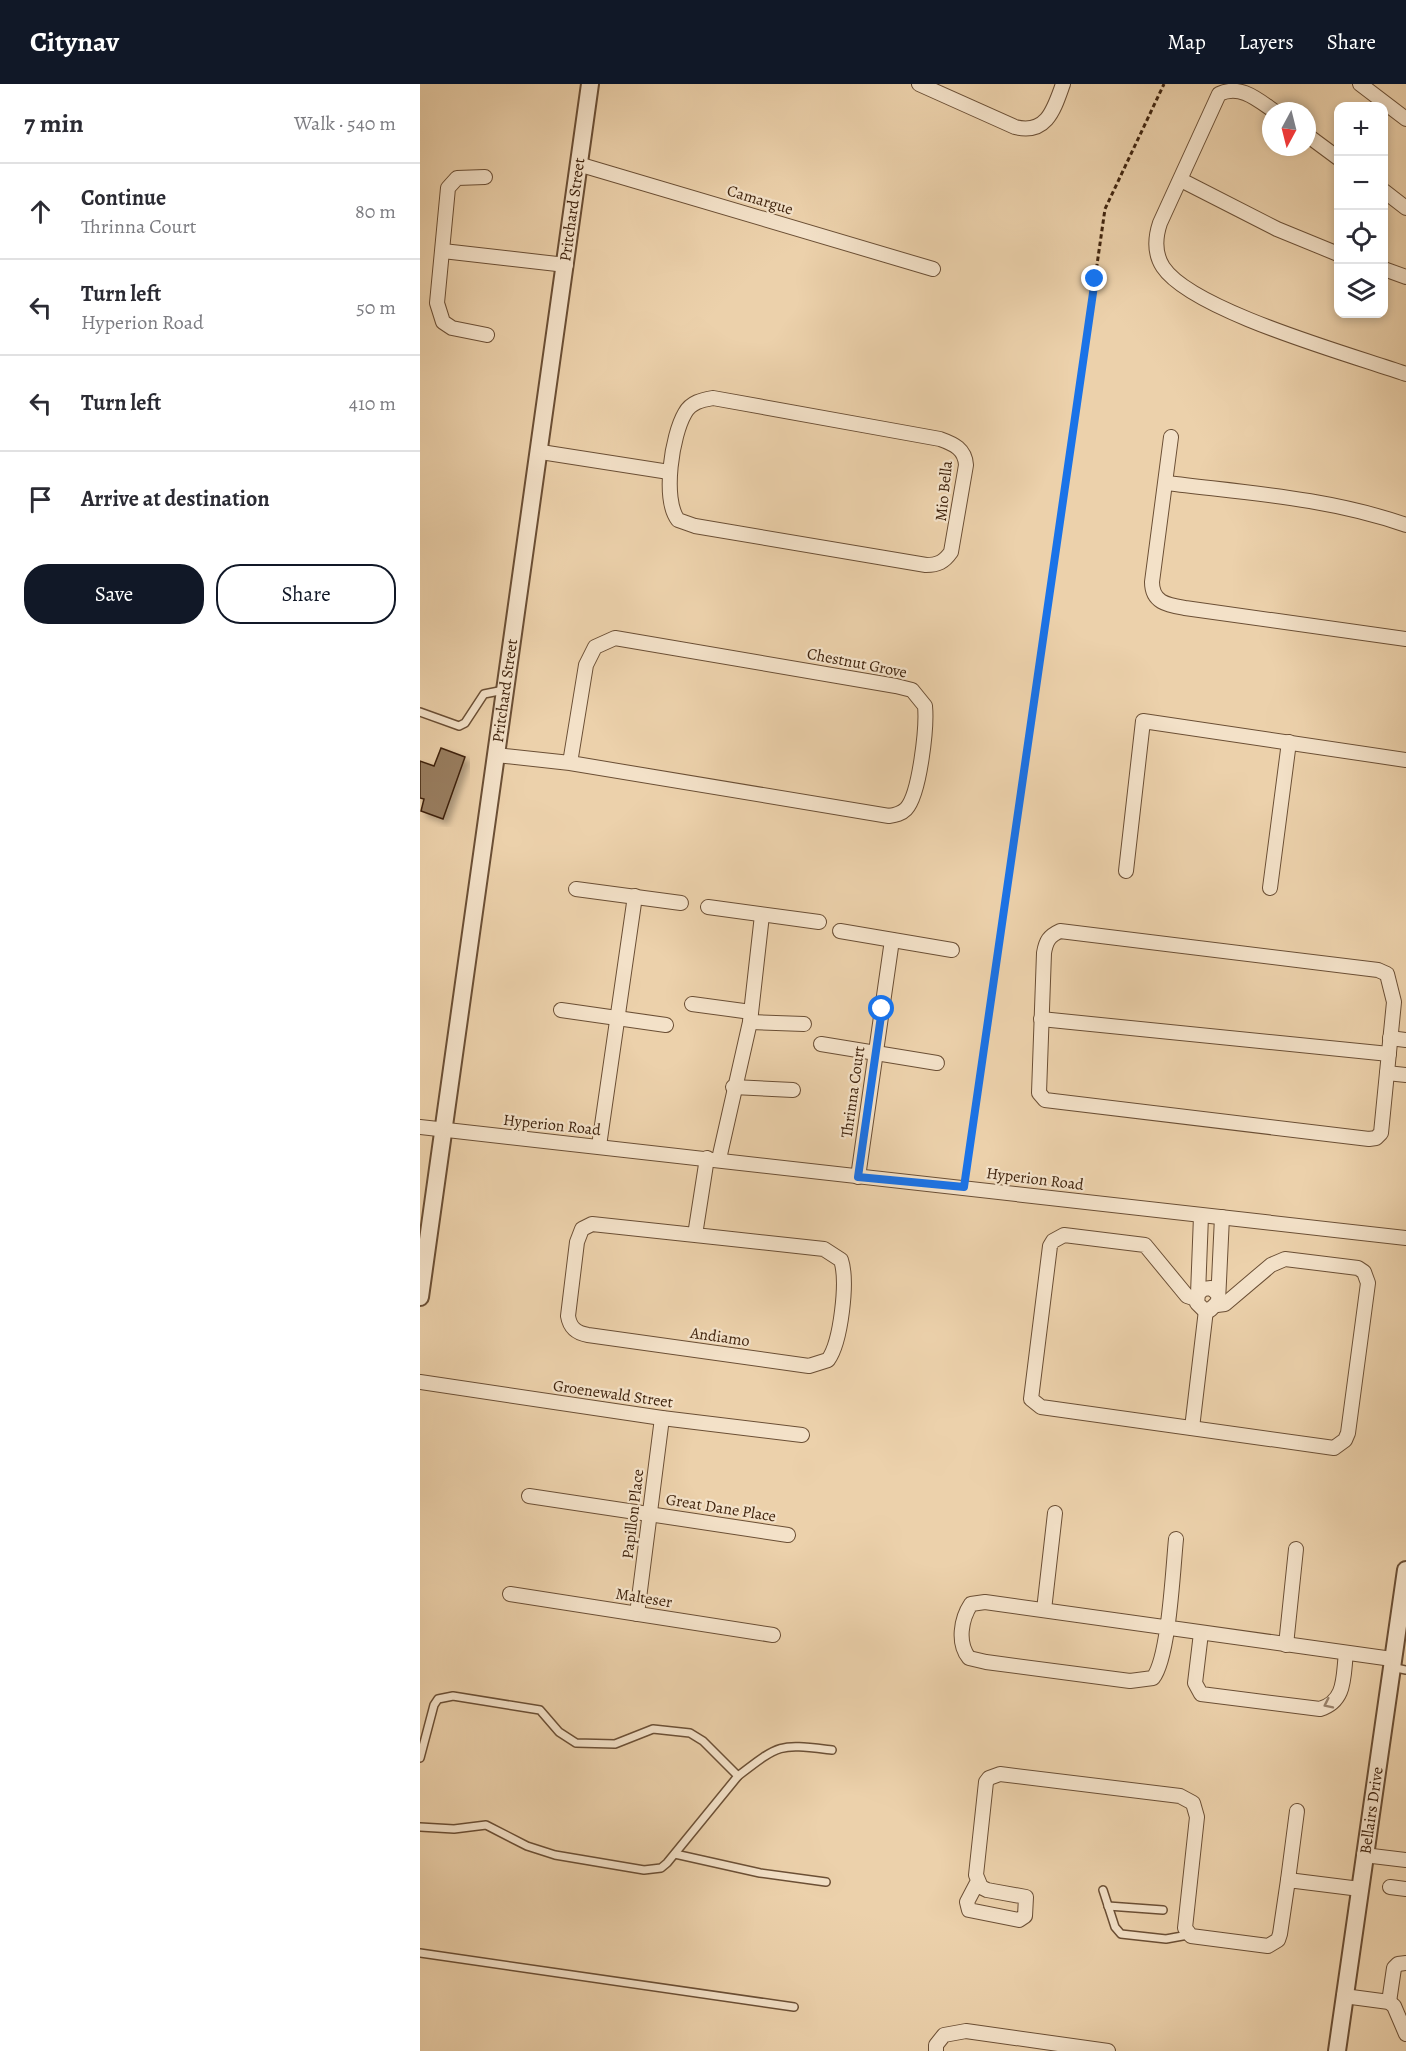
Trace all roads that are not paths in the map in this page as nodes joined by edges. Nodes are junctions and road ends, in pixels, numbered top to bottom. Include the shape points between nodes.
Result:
1 (590, 84) edge
2 (919, 84) edge
3 (1063, 84) edge
4 (1360, 84) edge
5 (1262, 102) edge
6 (1406, 119) edge
7 (1316, 142) edge
8 (1335, 156) edge
9 (578, 164) junction
10 (485, 177) dead end
11 (1180, 180) junction
12 (1388, 195) edge
13 (1406, 208) edge
14 (443, 251) junction
15 (1334, 252) edge
16 (566, 264) junction
17 (933, 269) dead end
18 (1388, 271) edge
19 (1406, 277) edge
20 (487, 335) dead end
21 (1406, 374) edge
22 (1172, 437) dead end
23 (541, 452) junction
24 (669, 472) junction
25 (1167, 483) junction
26 (1406, 525) edge
27 (1406, 639) edge
28 (506, 690) junction
29 (420, 712) edge
30 (1289, 742) junction
31 (496, 755) junction
32 (1406, 760) edge
33 (570, 763) junction
34 (1126, 871) dead end
35 (1270, 888) dead end
36 (576, 889) dead end
37 (636, 896) junction
38 (681, 903) dead end
39 (708, 907) dead end
40 (762, 915) junction
41 (819, 922) dead end
42 (840, 931) dead end
43 (892, 940) junction
44 (952, 950) dead end
45 (1400, 1003) edge
46 (692, 1004) dead end
47 (561, 1010) dead end
48 (618, 1017) junction
49 (750, 1017) junction
50 (1041, 1019) junction
51 (804, 1024) dead end
52 (666, 1025) dead end
53 (1390, 1038) junction
54 (1406, 1040) edge
55 (821, 1044) dead end
56 (875, 1054) junction
57 (1389, 1054) junction
58 (937, 1063) dead end
59 (1386, 1073) junction
60 (1406, 1075) edge
61 (733, 1088) junction
62 (794, 1090) dead end
63 (420, 1127) edge
64 (445, 1130) junction
65 (599, 1146) junction
66 (713, 1158) junction
67 (858, 1177) junction
68 (1201, 1216) junction
69 (1222, 1217) junction
70 (695, 1235) junction
71 (1406, 1238) edge
72 (1197, 1296) junction
73 (420, 1297) edge
74 (1214, 1303) junction
75 (420, 1382) edge
76 (662, 1418) junction
77 (1192, 1428) junction
78 (802, 1435) dead end
79 (529, 1496) dead end
80 (650, 1513) junction
81 (1055, 1513) dead end
82 (788, 1535) dead end
83 (1176, 1539) dead end
84 (1296, 1549) dead end
85 (1406, 1570) edge
86 (510, 1594) dead end
87 (1044, 1610) junction
88 (636, 1614) junction
89 (1166, 1628) junction
90 (1201, 1633) junction
91 (773, 1635) dead end
92 (1286, 1645) junction
93 (1346, 1653) junction
94 (1398, 1665) edge
95 (832, 1750) dead end
96 (420, 1758) edge
97 (738, 1776) junction
98 (1297, 1810) dead end
99 (420, 1827) edge
100 (675, 1854) junction
101 (1364, 1855) junction
102 (1406, 1860) edge
103 (1288, 1880) junction
104 (978, 1881) dead end
105 (826, 1882) dead end
106 (1390, 1887) dead end
107 (1360, 1889) junction
108 (1406, 1889) edge
109 (1103, 1890) dead end
110 (1108, 1906) junction
111 (1163, 1910) dead end
112 (1188, 1935) junction
113 (420, 1953) edge
114 (1406, 1963) edge
115 (1344, 1996) junction
116 (1389, 2002) junction
117 (794, 2007) dead end
118 (1406, 2034) edge
119 (936, 2051) edge
120 (1108, 2051) edge
121 (1337, 2051) edge

1 - 9 street, Pritchard Street
2 - 3 street via 1015,127 1032,129 1048,120
4 - 6 street
5 - 11 street via 1247,91 1227,88 1214,102
7 - 8 street
9 - 16 street, Pritchard Street
9 - 17 street, Camargue
10 - 14 street via 457,178 448,188
11 - 15 street via 1277,229
11 - 21 street via 1160,223 1156,246 1163,267 1174,280 1199,297 1244,317
12 - 13 street
14 - 16 street
14 - 20 street via 437,303 443,322 452,328
16 - 23 street, Pritchard Street
18 - 19 street
22 - 25 street
23 - 24 street
23 - 28 street, Pritchard Street
24 - 24 street, Mio Bella via 672,512 686,524 936,565 946,560 955,540 966,458 957,446 940,439 713,398 694,403 685,412
25 - 26 street via 1353,508
25 - 27 street via 1152,582 1152,592 1161,602
28 - 29 lane via 484,694 459,726
28 - 31 street, Pritchard Street
30 - 32 street
30 - 34 street via 1143,721
30 - 35 street
31 - 33 street, Chestnut Grove
31 - 64 street, Pritchard Street
33 - 33 street, Chestnut Grove via 898,815 911,801 925,727 925,705 912,690 896,686 615,638 595,647 586,665
36 - 37 street
37 - 38 street
37 - 48 street
39 - 40 street
40 - 41 street
40 - 49 street
42 - 43 street
43 - 44 street
43 - 56 street, Thrinna Court
45 - 50 street via 1387,974 1378,969 1060,931 1046,941
45 - 53 street
46 - 49 street
47 - 48 street
48 - 52 street
48 - 65 street
49 - 51 street
49 - 61 street
50 - 57 street
50 - 59 street via 1039,1093 1051,1102 1377,1138 1381,1133
53 - 54 street
53 - 57 street
55 - 56 street
56 - 58 street
56 - 67 street, Thrinna Court
57 - 59 street
59 - 60 street
61 - 62 street
61 - 66 street
63 - 64 street, Hyperion Road
64 - 65 street, Hyperion Road
64 - 73 street, Pritchard Street
65 - 66 street, Hyperion Road
66 - 67 street, Hyperion Road
66 - 70 street
67 - 68 street, Hyperion Road
68 - 69 street, Hyperion Road
68 - 72 street
69 - 71 street, Hyperion Road
69 - 74 street
70 - 70 street, Andiamo via 586,1225 577,1242 569,1324 580,1334 809,1366 828,1360 837,1343 844,1280 841,1260 824,1249
72 - 74 street via 1199,1307
72 - 74 street via 1208,1288
72 - 77 street via 1188,1296 1145,1245 1058,1237 1050,1245 1030,1394 1041,1407
74 - 77 street
74 - 77 street via 1225,1304 1271,1265 1285,1259 1358,1268 1368,1283 1345,1440 1334,1448
75 - 76 street, Groenewald Street
76 - 78 street, Groenewald Street
76 - 80 street, Papillon Place
79 - 80 street, Great Dane Place
80 - 82 street, Great Dane Place
80 - 88 street, Papillon Place
81 - 87 street
83 - 89 street
84 - 92 street
85 - 94 street, Bellairs Drive
86 - 88 street, Malteser
87 - 89 street
87 - 89 street via 985,1602 971,1604 962,1637 964,1651 969,1658 986,1662 1144,1681 1158,1672
88 - 91 street, Malteser
89 - 90 street
90 - 92 street
93 -> 90 street via 1341,1693 1334,1703 1320,1709 1201,1694 1195,1683
92 - 93 street
93 - 94 street
94 - 101 street, Bellairs Drive
95 - 97 lane via 776,1748
96 - 97 lane via 434,1705 453,1696 540,1710 559,1732 576,1743 615,1744 653,1729 690,1733
97 - 100 lane
98 - 103 street
99 - 100 lane via 454,1829 486,1825 536,1849 644,1870 661,1868
100 - 105 lane via 760,1873
101 - 102 street
101 - 107 street, Bellairs Drive
103 - 107 street
103 - 112 street via 1280,1934 1274,1944
104 - 112 street via 976,1868 986,1782 995,1775 1180,1796 1197,1809 1185,1928
106 - 108 street
107 - 115 street, Bellairs Drive
109 - 110 lane
110 - 111 lane
110 - 112 lane via 1121,1934 1166,1939
113 - 117 lane
114 - 116 street via 1394,1968
115 - 116 street
115 - 121 street, Bellairs Drive
116 - 118 street
119 - 120 street via 944,2035 966,2031

